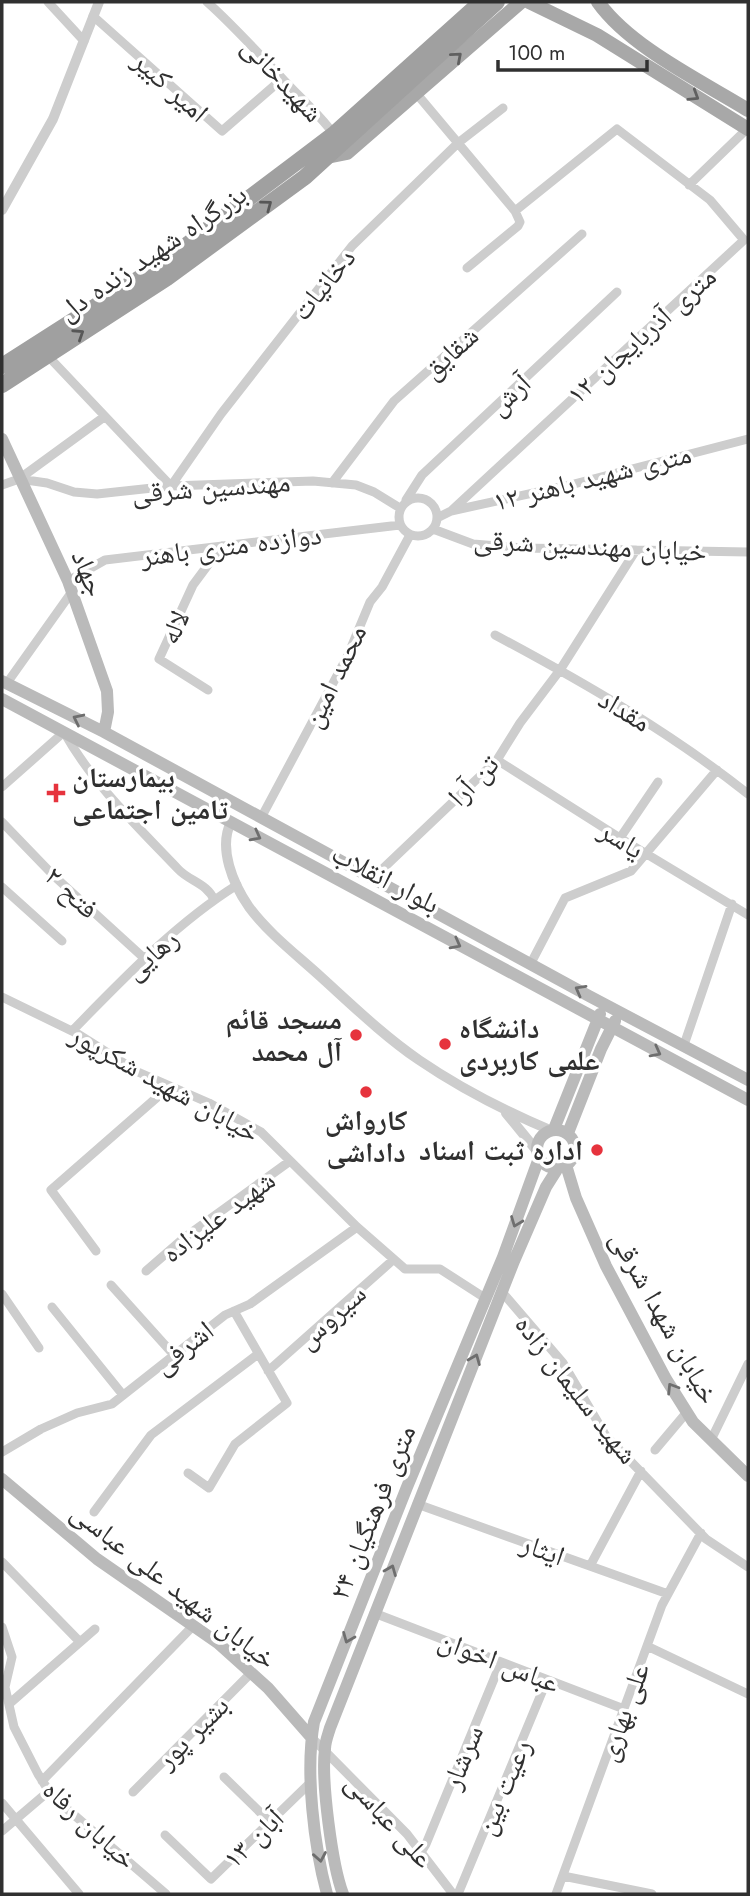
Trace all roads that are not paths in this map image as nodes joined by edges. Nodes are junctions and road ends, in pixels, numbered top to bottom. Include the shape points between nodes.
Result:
1 (48, 2) edge
2 (99, 2) edge
3 (207, 2) edge
4 (475, 2) edge
5 (483, 2) edge
6 (497, 2) edge
7 (521, 2) edge
8 (529, 2) edge
9 (598, 2) edge
10 (93, 16) junction
11 (499, 21) junction
12 (633, 39) junction
13 (84, 41) junction
14 (624, 53) junction
15 (282, 79) junction
16 (416, 93) junction
17 (503, 108) dead end
18 (748, 110) edge
19 (748, 129) edge
20 (336, 134) junction
21 (458, 143) junction
22 (323, 151) junction
23 (689, 185) junction
24 (2, 210) edge
25 (515, 211) junction
26 (582, 234) dead end
27 (467, 268) dead end
28 (617, 292) dead end
29 (47, 355) junction
30 (2, 366) edge
31 (2, 385) edge
32 (104, 417) junction
33 (2, 439) edge
34 (748, 439) edge
35 (19, 479) junction
36 (332, 483) junction
37 (2, 485) edge
38 (171, 486) junction
39 (403, 504) junction
40 (451, 511) junction
41 (437, 518) junction
42 (400, 524) junction
43 (433, 529) junction
44 (410, 535) junction
45 (222, 546) junction
46 (636, 550) junction
47 (748, 552) edge
48 (70, 587) junction
49 (495, 635) dead end
50 (560, 670) junction
51 (4, 682) edge
52 (208, 690) dead end
53 (2, 699) edge
54 (64, 732) junction
55 (104, 732) junction
56 (497, 760) junction
57 (717, 770) junction
58 (658, 782) dead end
59 (2, 787) edge
60 (748, 794) edge
61 (239, 805) junction
62 (261, 818) junction
63 (2, 822) edge
64 (231, 822) junction
65 (620, 838) junction
66 (645, 853) junction
67 (373, 878) junction
68 (237, 886) junction
69 (2, 887) edge
70 (214, 900) junction
71 (732, 904) junction
72 (748, 915) edge
73 (62, 941) dead end
74 (145, 959) junction
75 (531, 963) junction
76 (2, 997) edge
77 (604, 1004) junction
78 (619, 1012) junction
79 (597, 1020) junction
80 (611, 1028) junction
81 (72, 1031) junction
82 (684, 1045) junction
83 (748, 1080) edge
84 (170, 1086) junction
85 (748, 1100) edge
86 (505, 1111) junction
87 (552, 1130) junction
88 (568, 1133) junction
89 (538, 1155) junction
90 (290, 1161) junction
91 (562, 1166) junction
92 (357, 1227) junction
93 (96, 1251) dead end
94 (393, 1260) junction
95 (146, 1271) dead end
96 (111, 1285) dead end
97 (502, 1292) junction
98 (2, 1294) edge
99 (485, 1298) junction
100 (52, 1307) dead end
101 (234, 1311) junction
102 (39, 1348) dead end
103 (173, 1354) junction
104 (258, 1354) junction
105 (748, 1364) edge
106 (268, 1371) junction
107 (123, 1395) junction
108 (687, 1412) junction
109 (711, 1440) junction
110 (654, 1450) dead end
111 (2, 1452) edge
112 (641, 1471) junction
113 (188, 1472) dead end
114 (748, 1476) edge
115 (2, 1479) edge
116 (417, 1504) junction
117 (94, 1512) dead end
118 (701, 1533) junction
119 (2, 1562) edge
120 (590, 1566) junction
121 (748, 1567) edge
122 (668, 1594) junction
123 (360, 1607) junction
124 (374, 1613) junction
125 (193, 1626) junction
126 (2, 1627) edge
127 (95, 1629) dead end
128 (80, 1642) junction
129 (647, 1646) junction
130 (501, 1662) junction
131 (251, 1672) junction
132 (547, 1679) junction
133 (748, 1694) edge
134 (9, 1704) junction
135 (624, 1709) junction
136 (311, 1737) junction
137 (325, 1748) junction
138 (224, 1777) dead end
139 (42, 1781) junction
140 (311, 1782) junction
141 (48, 1791) junction
142 (133, 1792) dead end
143 (2, 1803) edge
144 (16, 1819) junction
145 (270, 1822) junction
146 (2, 1831) edge
147 (165, 1835) dead end
148 (421, 1852) junction
149 (563, 1876) junction
150 (79, 1894) edge
151 (166, 1894) edge
152 (327, 1894) edge
153 (343, 1894) edge
154 (456, 1894) edge
155 (556, 1894) edge
156 (652, 1894) edge

1 - 13 street
2 - 10 street
3 - 15 street, شهیدخانی
4 - 20 main road, بزرگراه شهید زنده دل
5 - 11 main road via 494,7
5 - 20 highway
6 - 20 highway
7 - 11 main road, بزرگراه شهید زنده دل
8 - 14 main road
9 - 12 main road
10 - 13 street
10 - 15 street, امیر کبیر via 222,131
16 -> 11 main road, بزرگراه شهید زنده دل
12 - 14 main road
12 - 18 main road
13 - 24 street via 53,119
14 -> 19 main road
15 - 20 street, شهیدخانی
16 - 21 street
16 - 22 main road, بزرگراه شهید زنده دل via 347,153
17 - 21 street, دخانیات
19 - 23 street
20 - 22 highway, بزرگراه شهید زنده دل
21 - 25 street
21 - 38 street, دخانیات via 352,246
29 -> 22 highway, بزرگراه شهید زنده دل via 167,278 305,177
22 - 30 highway, بزرگراه شهید زنده دل via 160,265
23 - 25 street, ۱۲ متری آذربایجان via 617,129
23 - 40 street, ۱۲ متری آذربایجان via 710,200 744,240
25 - 27 street via 519,226
26 - 36 street, شقایق via 394,401
28 - 39 street, آرش via 422,475
29 - 31 highway, بزرگراه شهید زنده دل
29 - 32 street
32 - 35 street
32 - 38 street
33 - 35 main road, جهاد
34 - 40 street, ۱۲ متری شهید باهنر
35 - 37 street
35 - 38 street, مهندسین شرقی via 97,494
35 - 48 main road, جهاد
36 - 38 street, مهندسین شرقی
36 - 39 street, مهندسین شرقی via 356,485
39 - 41 street via 416,498 429,501
39 - 42 street
40 - 41 street, ۱۲ متری شهید باهنر
41 - 43 street
42 - 44 street
42 - 45 street, دوازده متری باهنر
43 - 44 street via 422,536
43 - 46 street, خیابان مهندسین شرقی via 474,544
44 - 62 street, محمد امین via 370,601 348,655
45 - 48 street, دوازده متری باهنر via 105,560
45 - 52 street, لاله via 193,585 159,659
46 - 47 street, خیابان مهندسین شرقی
46 - 50 street, تن آرا
48 - 51 street
48 - 55 main road, جهاد via 107,691
49 - 50 street, مقداد
50 - 56 street, تن آرا
50 - 57 street, مقداد
55 -> 51 main road, بلوار انقلاب
53 - 54 main road, بلوار انقلاب
54 - 59 street
54 - 64 main road, بلوار انقلاب
54 - 70 street via 98,783 181,873 211,892
55 - 61 main road, بلوار انقلاب
56 - 65 street, یاسر
56 - 67 street, تن آرا
57 - 60 street, مقداد
57 - 66 street
58 - 65 street
61 - 62 main road, بلوار انقلاب
61 - 64 main road
62 - 67 main road, بلوار انقلاب
63 - 74 street, فتح ۲
64 - 68 street via 226,851
64 -> 79 main road, بلوار انقلاب
65 - 66 street, یاسر
66 - 71 street, یاسر
66 - 75 street via 631,871 565,898
67 - 75 main road, بلوار انقلاب
68 - 70 street, رهایی
68 - 86 street via 267,928 383,1032 419,1060
69 - 73 street
70 - 74 street, رهایی
71 - 72 street, یاسر
71 - 82 street
74 - 81 street, رهایی
77 -> 75 main road, بلوار انقلاب
76 - 81 street, خیابان شهید شکرپور
77 - 78 main road, بلوار انقلاب
77 - 79 main road
78 - 80 main road
78 - 82 main road, بلوار انقلاب
79 - 80 main road, بلوار انقلاب
79 - 87 main road
80 -> 85 main road, بلوار انقلاب
80 - 88 main road
81 - 84 street, خیابان شهید شکرپور
82 - 83 main road, بلوار انقلاب
84 - 90 street, خیابان شهید شکرپور via 261,1132
84 - 93 street via 51,1190
86 - 87 street
86 - 89 street
87 - 88 main road
87 - 89 main road via 539,1139
88 - 91 main road via 575,1150 571,1161
89 - 91 main road via 547,1166
89 -> 99 main road, ۲۴ متری فرهنگیان
90 - 92 street, خیابان شهید شکرپور
90 - 95 street, شهید علیزاده
91 - 97 main road, ۲۴ متری فرهنگیان via 547,1186
108 -> 91 main road, خیابان شهدا شرقی via 606,1266
92 - 94 street, خیابان شهید شکرپور
92 - 101 street, اشرفی
94 - 99 street, خیابان شهید شکرپور via 405,1269 440,1269
94 - 106 street, سیروس
96 - 103 street
97 - 112 street, شهید سلیمان زاده via 563,1363 606,1436
116 -> 97 main road, ۲۴ متری فرهنگیان
98 - 102 street
99 - 123 main road, ۲۴ متری فرهنگیان
100 - 107 street
101 - 103 street, اشرفی
101 - 104 street
103 - 107 street, اشرفی
104 - 106 street
104 - 117 street via 151,1435
105 - 109 street
106 - 113 street via 287,1403 235,1444 209,1488
107 - 111 street, اشرفی via 112,1404 41,1429
108 - 109 main road, خیابان شهدا شرقی
108 - 110 street
109 - 114 main road, خیابان شهدا شرقی
112 - 118 street, شهید سلیمان زاده
112 - 120 street
115 - 125 main road, خیابان شهید علی عباسی via 97,1559
116 - 120 street, ایثار
124 -> 116 main road, ۲۴ متری فرهنگیان
118 - 121 street, شهید سلیمان زاده
118 - 122 street, علی بهاری
119 - 128 street
120 - 122 street, ایثار
122 - 129 street, علی بهاری
123 - 124 main road
123 -> 136 main road, ۲۴ متری فرهنگیان
124 - 130 street, عباس اخوان
124 - 137 main road, ۲۴ متری فرهنگیان via 337,1704
125 - 131 main road, خیابان شهید علی عباسی
125 - 139 street
126 - 134 street, خیابان رفاه via 12,1657 5,1687
127 - 128 street
128 - 134 street
129 - 133 street
129 - 135 street, علی بهاری
130 - 132 street, عباس اخوان
130 - 148 street, سرشار
131 - 136 main road, خیابان شهید علی عباسی
131 - 142 street, بشیر پور
132 - 135 street, عباس اخوان
132 - 154 street, رعیت بین
134 - 139 street, خیابان رفاه via 14,1727
135 - 149 street, علی بهاری
136 - 137 street, علی عباسی
136 - 140 main road, ۲۴ متری فرهنگیان
137 - 148 street, علی عباسی
137 - 153 main road, ۲۴ متری فرهنگیان via 330,1830
138 - 145 street
139 - 141 street, خیابان رفاه
140 - 145 street, ۱۳ آبان
140 -> 152 main road, ۲۴ متری فرهنگیان
141 - 144 street
141 - 151 street, خیابان رفاه
143 - 144 street
144 - 146 street
144 - 150 street
145 - 147 street, ۱۳ آبان via 211,1879
148 - 154 street, علی عباسی
149 - 155 street, علی بهاری
149 - 156 street

